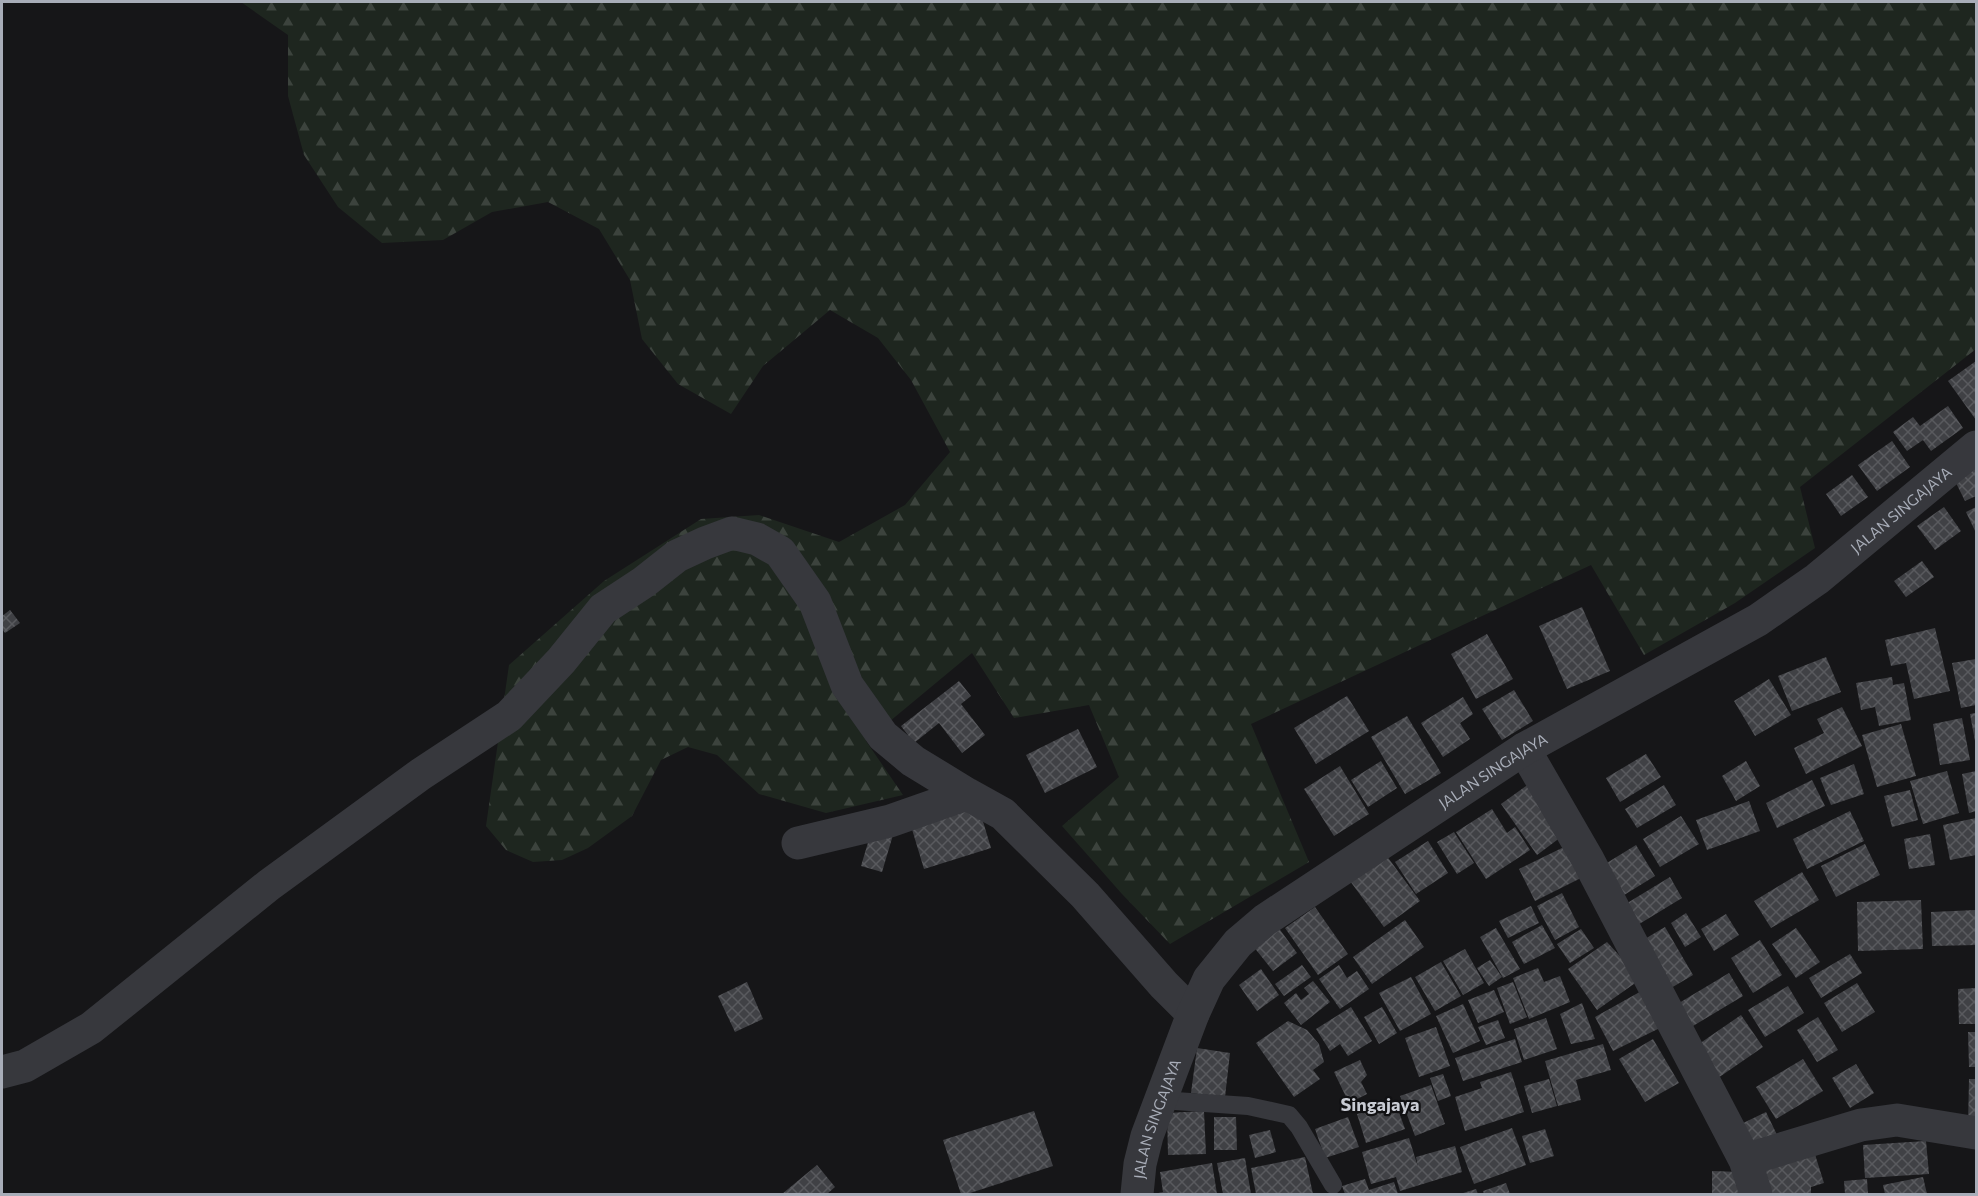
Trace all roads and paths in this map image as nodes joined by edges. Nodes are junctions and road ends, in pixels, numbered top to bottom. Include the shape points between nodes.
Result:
1 (1977, 447) edge
2 (1524, 749) junction
3 (967, 794) junction
4 (798, 843) dead end
5 (1193, 1014) junction
6 (2, 1072) edge
7 (1161, 1100) junction
8 (1977, 1133) edge
9 (1745, 1160) junction
10 (1333, 1185) dead end
11 (1137, 1194) edge
12 (1756, 1194) edge

1 - 2 street, JALAN SINGAJAYA via 1817,579 1758,620
2 - 5 street, JALAN SINGAJAYA via 1265,920 1238,943 1209,979
2 - 9 street via 1587,858
3 - 4 street via 890,821
3 - 5 street via 1004,814 1085,895
3 - 6 street via 913,761 883,736 847,685 815,602 780,552 757,538 732,533 677,556 603,609 561,662 509,716 421,774 269,885 91,1028 25,1066
5 - 7 street, JALAN SINGAJAYA
7 - 10 lane via 1248,1106 1289,1115
7 - 11 street, JALAN SINGAJAYA via 1147,1136
8 - 9 street via 1897,1120 1861,1125
9 - 12 street

